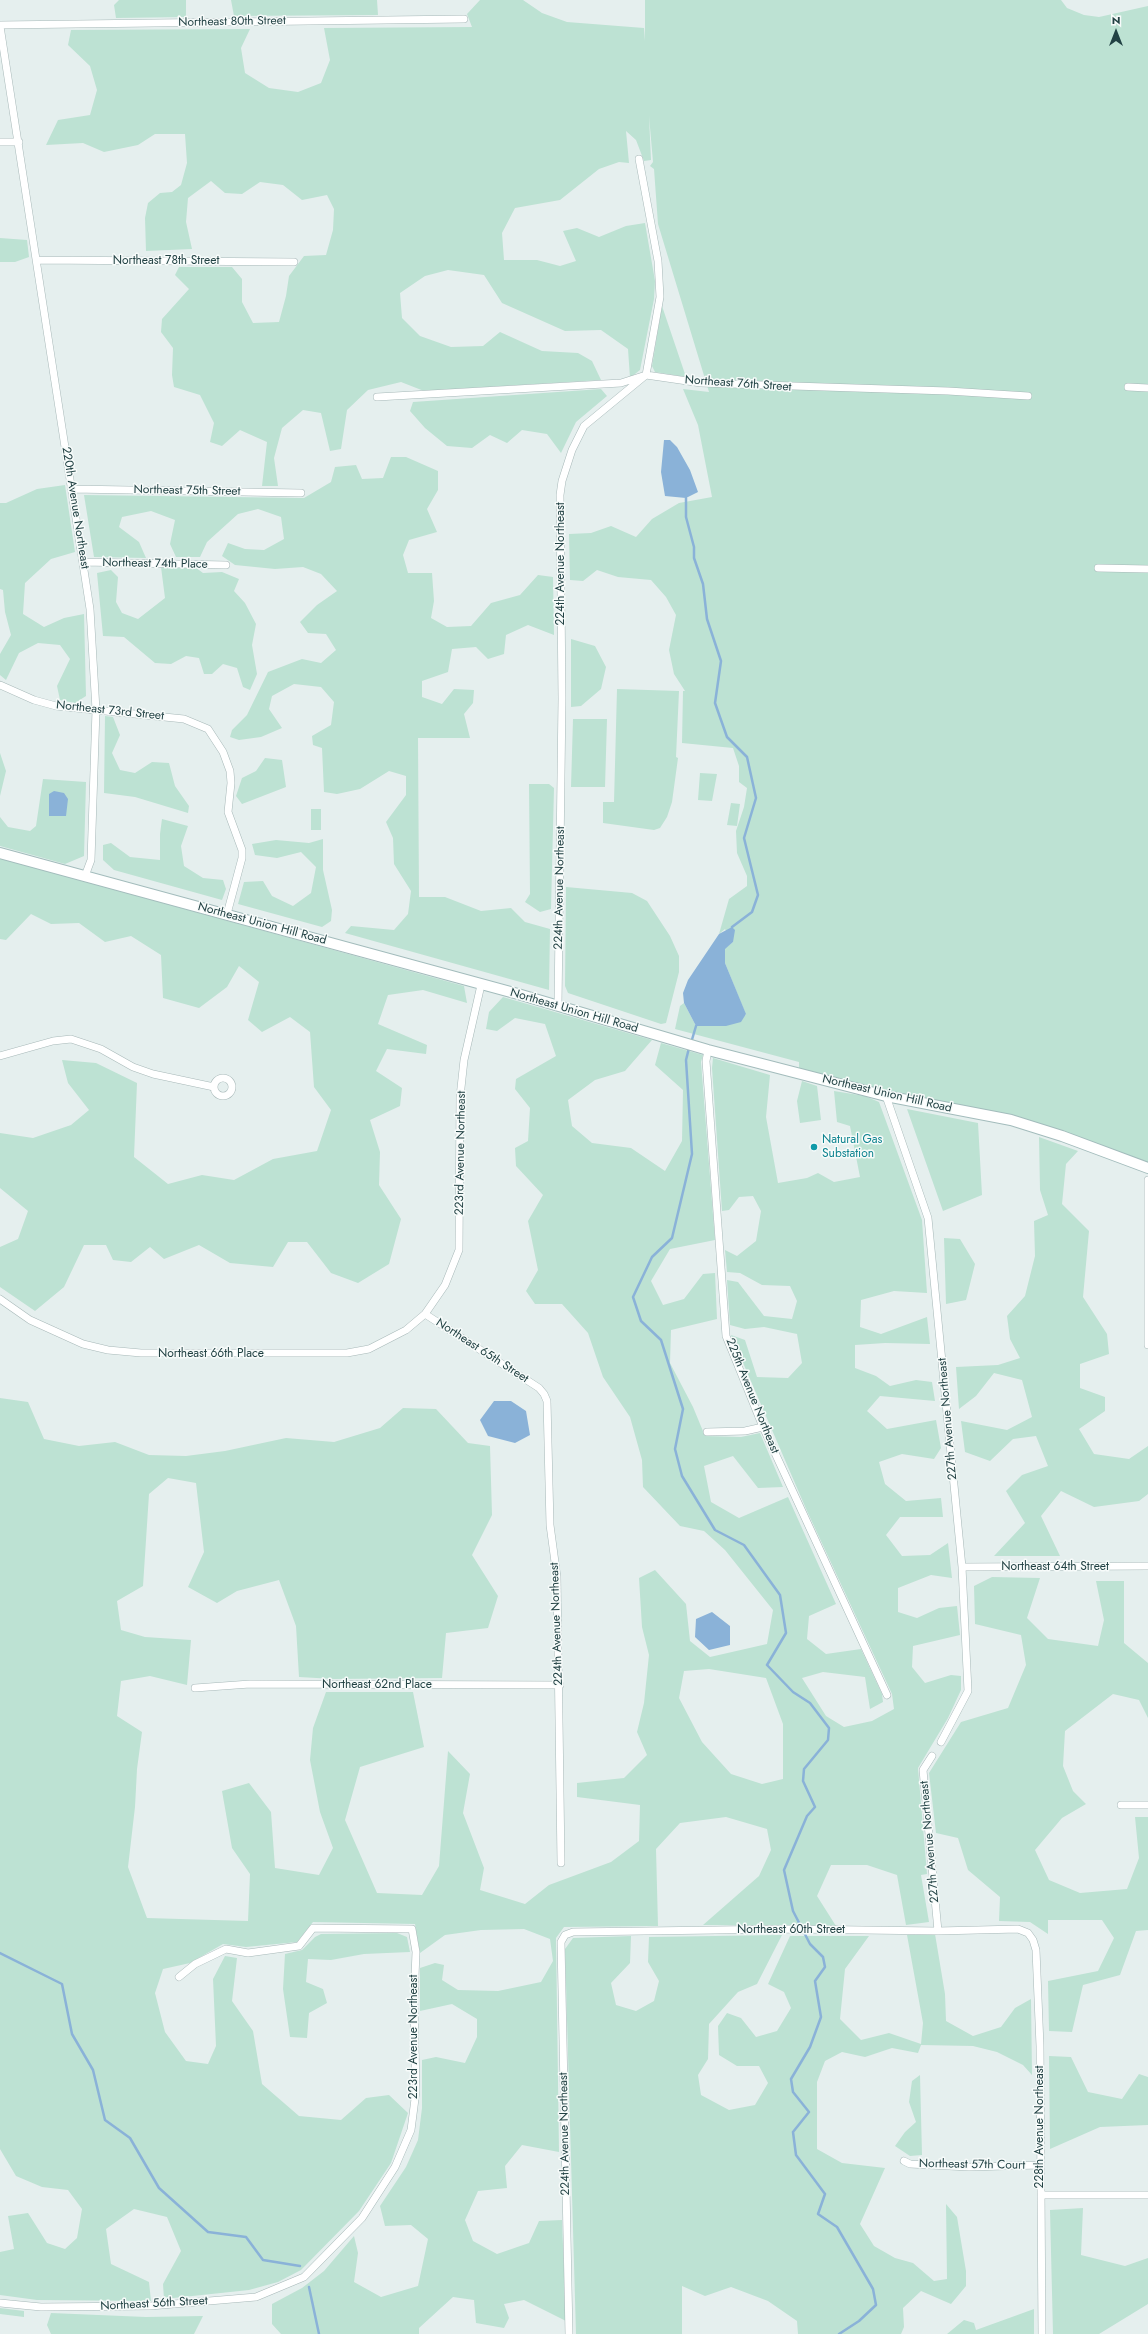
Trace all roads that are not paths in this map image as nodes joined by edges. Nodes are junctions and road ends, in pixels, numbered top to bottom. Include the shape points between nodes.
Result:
1 (464, 19) dead end
2 (0, 25) edge
3 (0, 142) edge
4 (19, 142) junction
5 (639, 160) dead end
6 (38, 260) junction
7 (294, 262) dead end
8 (646, 375) junction
9 (1128, 387) dead end
10 (1148, 388) edge
11 (1028, 396) dead end
12 (377, 398) dead end
13 (72, 489) junction
14 (301, 493) dead end
15 (84, 562) junction
16 (226, 565) dead end
17 (1098, 568) dead end
18 (1148, 569) edge
19 (0, 685) edge
20 (96, 710) junction
21 (0, 853) edge
22 (86, 876) junction
23 (227, 914) junction
24 (481, 985) junction
25 (558, 1005) junction
26 (708, 1050) junction
27 (0, 1056) edge
28 (214, 1087) dead end
29 (886, 1096) junction
30 (1148, 1168) edge
31 (1148, 1180) edge
32 (0, 1299) edge
33 (425, 1314) junction
34 (1148, 1345) edge
35 (539, 1388) joint
36 (763, 1427) junction
37 (707, 1432) dead end
38 (1148, 1566) edge
39 (962, 1567) junction
40 (560, 1685) junction
41 (195, 1688) dead end
42 (887, 1696) dead end
43 (941, 1742) dead end
44 (932, 1756) dead end
45 (1121, 1805) dead end
46 (1148, 1805) edge
47 (561, 1863) dead end
48 (1018, 1929) joint
49 (938, 1931) junction
50 (565, 1935) joint
51 (179, 1977) dead end
52 (904, 2161) dead end
53 (1039, 2165) junction
54 (1041, 2195) junction
55 (1148, 2195) edge
56 (304, 2277) joint
57 (0, 2302) edge
58 (570, 2334) edge
59 (1042, 2334) edge

1 - 2 street, Northeast 80th Street
2 - 4 street, 220th Avenue Northeast
3 - 4 street
4 - 6 street, 220th Avenue Northeast
5 - 8 street via 658,261 660,297
6 - 7 street, Northeast 78th Street
6 - 13 street, 220th Avenue Northeast
8 - 11 street, Northeast 76th Street via 701,383
8 - 12 street, Northeast 76th Street via 621,383
8 - 25 street, 224th Avenue Northeast via 584,426 572,450 562,481
9 - 10 street
13 - 14 street, Northeast 75th Street
13 - 15 street, 220th Avenue Northeast
15 - 16 street, Northeast 74th Place
15 - 20 street, 220th Avenue Northeast via 90,609
17 - 18 street
19 - 20 street, Northeast 73rd Street via 34,700 56,706
20 - 22 street, 220th Avenue Northeast via 91,860
20 - 23 street, Northeast 73rd Street via 184,719 208,729 216,740 230,771 228,812 242,850
21 - 22 street, Northeast Union Hill Road
22 - 23 street, Northeast Union Hill Road
23 - 24 street, Northeast Union Hill Road
24 - 25 street, Northeast Union Hill Road
24 - 33 street, 223rd Avenue Northeast via 464,1060 460,1097 459,1250 445,1285
25 - 26 street, Northeast Union Hill Road
26 - 29 street, Northeast Union Hill Road
26 - 36 street, 225th Avenue Northeast via 706,1061 726,1336
27 - 28 street via 53,1041 71,1039 101,1048 134,1067 153,1074
29 - 30 street, Northeast Union Hill Road via 1011,1120
29 - 39 street, 227th Avenue Northeast via 928,1218
31 - 34 street
32 - 33 street, Northeast 66th Place via 30,1320 83,1344 108,1350 141,1353 347,1353 369,1349 389,1340
33 - 35 street, Northeast 65th Street
35 - 40 street, 224th Avenue Northeast via 544,1394 548,1419 550,1525 557,1577
36 - 37 street via 745,1431
36 - 42 street, 225th Avenue Northeast
38 - 39 street, Northeast 64th Street
39 - 43 street, 227th Avenue Northeast via 968,1691
40 - 41 street, Northeast 62nd Place via 250,1684
40 - 47 street, 224th Avenue Northeast
44 - 49 street, 227th Avenue Northeast via 923,1770
45 - 46 street
48 - 49 street, Northeast 60th Street
48 - 53 street, 228th Avenue Northeast via 1028,1933 1036,1950 1040,2046
49 - 50 street, Northeast 60th Street via 573,1932
50 - 58 street, 224th Avenue Northeast via 561,1942
51 - 56 street, 223rd Avenue Northeast via 195,1964 226,1949 248,1952 299,1946 313,1928 412,1929 416,1952 416,2091 411,2130 395,2167 362,2218
52 - 53 street, Northeast 57th Court via 910,2164 969,2167
53 - 54 street, 228th Avenue Northeast
54 - 55 street
54 - 59 street, 228th Avenue Northeast
56 - 57 street, Northeast 56th Street via 256,2297 158,2306 41,2308

